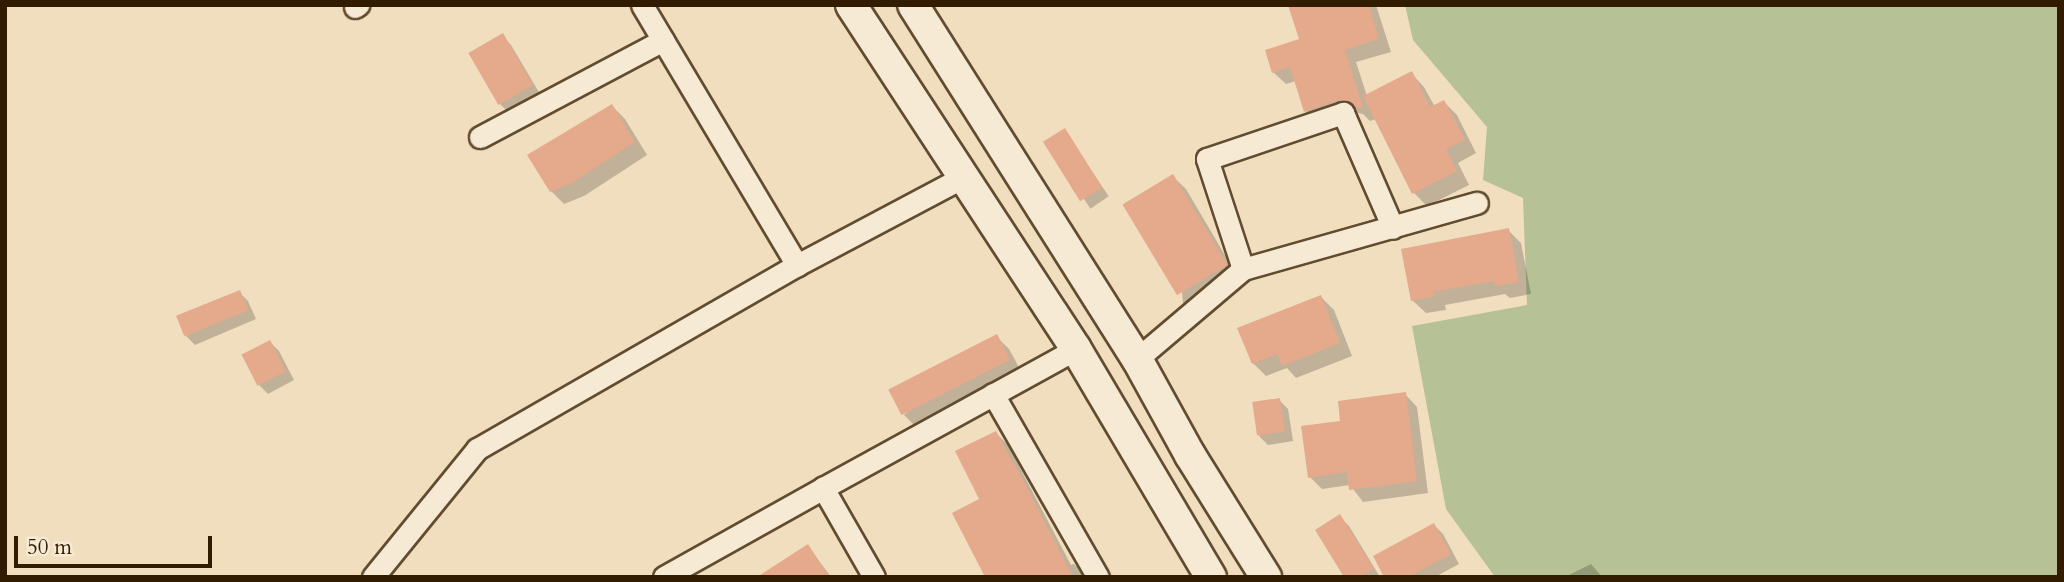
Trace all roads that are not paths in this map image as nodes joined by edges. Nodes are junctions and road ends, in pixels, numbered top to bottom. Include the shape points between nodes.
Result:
1 (642, 5) edge
2 (851, 5) edge
3 (913, 5) edge
4 (663, 40) junction
5 (480, 137) dead end
6 (963, 177) junction
7 (1477, 203) dead end
8 (1393, 228) junction
9 (797, 265) junction
10 (1242, 269) junction
11 (1116, 325) junction
12 (1076, 349) junction
13 (1137, 359) junction
14 (993, 394) junction
15 (823, 488) junction
16 (373, 577) edge
17 (664, 577) edge
18 (874, 577) edge
19 (1098, 577) edge
20 (1211, 577) edge
21 (1266, 577) edge

1 - 4 street
2 - 6 main road
3 - 11 main road
4 - 5 street
4 - 9 street
6 - 9 street
6 - 12 main road
7 - 8 street
8 - 10 street
8 - 10 street via 1343,113 1207,159
9 - 16 street via 477,449
10 - 13 street
11 - 12 main road
11 - 13 main road
12 - 14 street
12 - 20 main road
13 - 21 main road
14 - 15 street
14 - 19 street
15 - 17 street
15 - 18 street

